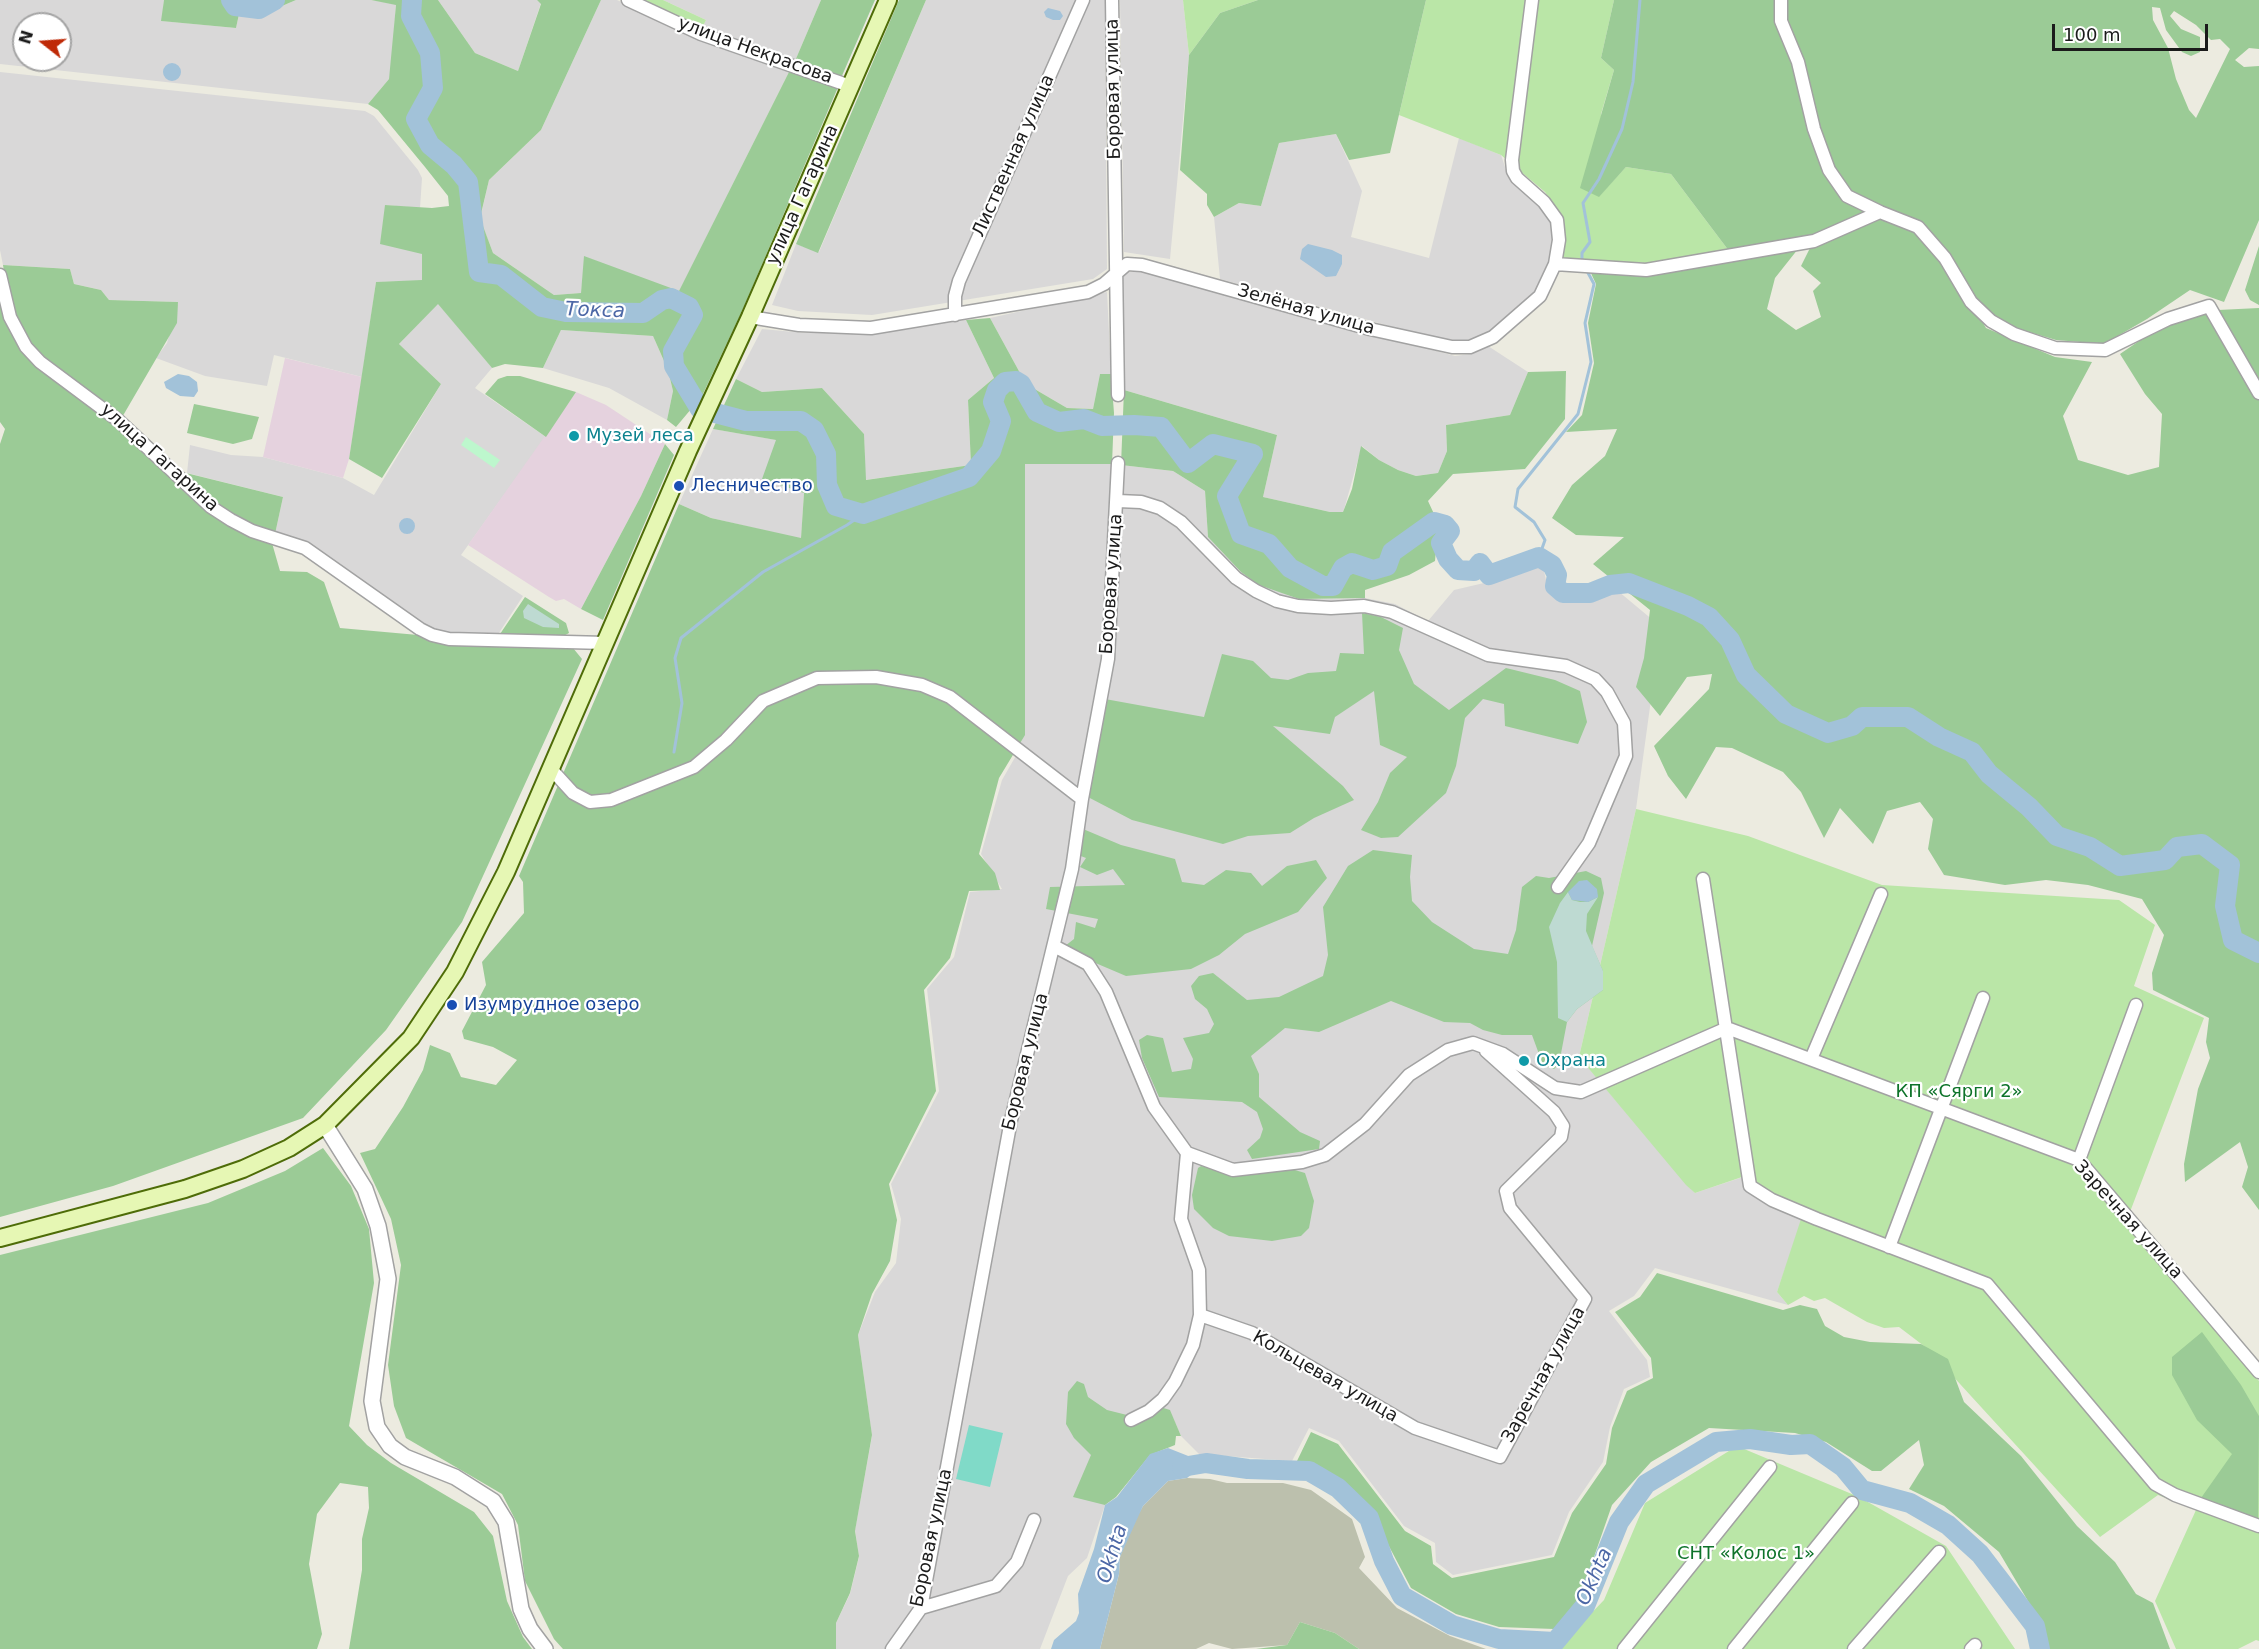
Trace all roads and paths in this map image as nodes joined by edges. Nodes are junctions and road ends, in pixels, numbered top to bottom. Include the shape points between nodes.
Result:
1 (628, 0) edge
2 (888, 0) edge
3 (1083, 0) edge
4 (1112, 0) edge
5 (1532, 0) edge
6 (1781, 0) edge
7 (850, 86) junction
8 (1880, 212) junction
9 (1555, 264) junction
10 (1116, 272) junction
11 (0, 275) edge
12 (955, 315) junction
13 (750, 317) junction
14 (2259, 393) edge
15 (1118, 395) dead end
16 (1118, 463) dead end
17 (1118, 501) junction
18 (606, 643) junction
19 (552, 770) junction
20 (1082, 799) junction
21 (1703, 879) dead end
22 (1558, 887) dead end
23 (1881, 894) dead end
24 (1054, 946) junction
25 (1983, 998) dead end
26 (2136, 1005) dead end
27 (1726, 1028) junction
28 (1473, 1043) junction
29 (1811, 1059) junction
30 (1941, 1106) junction
31 (325, 1125) junction
32 (1187, 1153) junction
33 (2079, 1160) junction
34 (0, 1238) edge
35 (1889, 1247) junction
36 (1200, 1315) junction
37 (2259, 1372) edge
38 (1131, 1420) dead end
39 (1415, 1428) joint
40 (1770, 1467) dead end
41 (1852, 1503) dead end
42 (1034, 1520) dead end
43 (2259, 1526) edge
44 (1939, 1552) dead end
45 (921, 1608) junction
46 (545, 1649) edge
47 (892, 1649) edge
48 (1624, 1649) edge
49 (1734, 1649) edge
50 (1854, 1649) edge

1 - 7 street, улица Некрасова via 701,34
2 - 7 main road, улица Гагарина
3 - 12 street, Лиственная улица via 959,281 954,296
4 - 10 street, Боровая улица
5 - 9 street, Зелёная улица via 1512,160 1517,178 1557,220
6 - 8 street via 1781,21 1798,62 1828,170 1847,196
7 - 13 main road, улица Гагарина
8 - 9 street via 1814,242 1647,270
8 - 14 street via 1918,227 1945,258 1971,302 1991,321 2014,334 2055,348 2105,350 2168,318 2209,306
9 - 10 street, Зелёная улица via 1540,296 1493,338 1470,347 1452,347 1370,329 1142,265 1127,264
10 - 12 street, Зелёная улица via 1088,292
10 - 15 street, Боровая улица
11 - 18 street, улица Гагарина via 10,317 26,347 40,362 119,421 211,507 231,520 305,549 432,635 449,639
12 - 13 street, Зелёная улица via 871,328 798,325
13 - 18 main road, улица Гагарина
16 - 17 street, Боровая улица
17 - 20 street, Боровая улица via 1108,659
17 - 22 street via 1141,502 1167,513 1181,522 1236,578 1277,601 1331,608 1364,606 1392,612 1488,655 1566,666 1595,679 1624,723 1626,756 1588,843
18 - 19 main road, улица Гагарина
19 - 20 street via 573,793 590,802 611,800 694,767 764,701 817,678 876,677 922,686 950,697
19 - 31 main road, улица Гагарина via 507,872 455,972 411,1038
20 - 24 street, Боровая улица via 1072,869
21 - 27 street
23 - 29 street
24 - 32 street via 1088,964 1094,973 1106,992 1154,1107
24 - 45 street, Боровая улица via 1011,1120
25 - 30 street
26 - 33 street
27 - 28 street via 1581,1092 1555,1088 1503,1054
27 - 29 street, Заречная улица
27 - 35 street via 1749,1186 1772,1200
28 - 32 street via 1448,1050 1409,1075 1365,1124 1325,1155 1302,1162 1233,1170
28 - 39 street, Заречная улица via 1554,1112 1563,1126 1561,1137 1506,1191 1510,1208 1586,1299 1500,1457
29 - 30 street, Заречная улица
30 - 33 street, Заречная улица
30 - 35 street
31 - 34 main road, улица Гагарина via 289,1148 185,1190
31 - 46 street via 365,1189 378,1226 388,1279 372,1401 377,1427 390,1446 405,1456 455,1477 493,1501 507,1522 521,1609
32 - 36 street via 1181,1219 1199,1270
33 - 37 street, Заречная улица
35 - 43 street via 1987,1284 2155,1484
36 - 38 street via 1193,1345 1175,1382 1156,1405
36 - 39 street, Кольцевая улица via 1251,1333
40 - 48 street
41 - 49 street
42 - 45 street via 1017,1562 996,1586
44 - 50 street
45 - 47 street, Боровая улица

